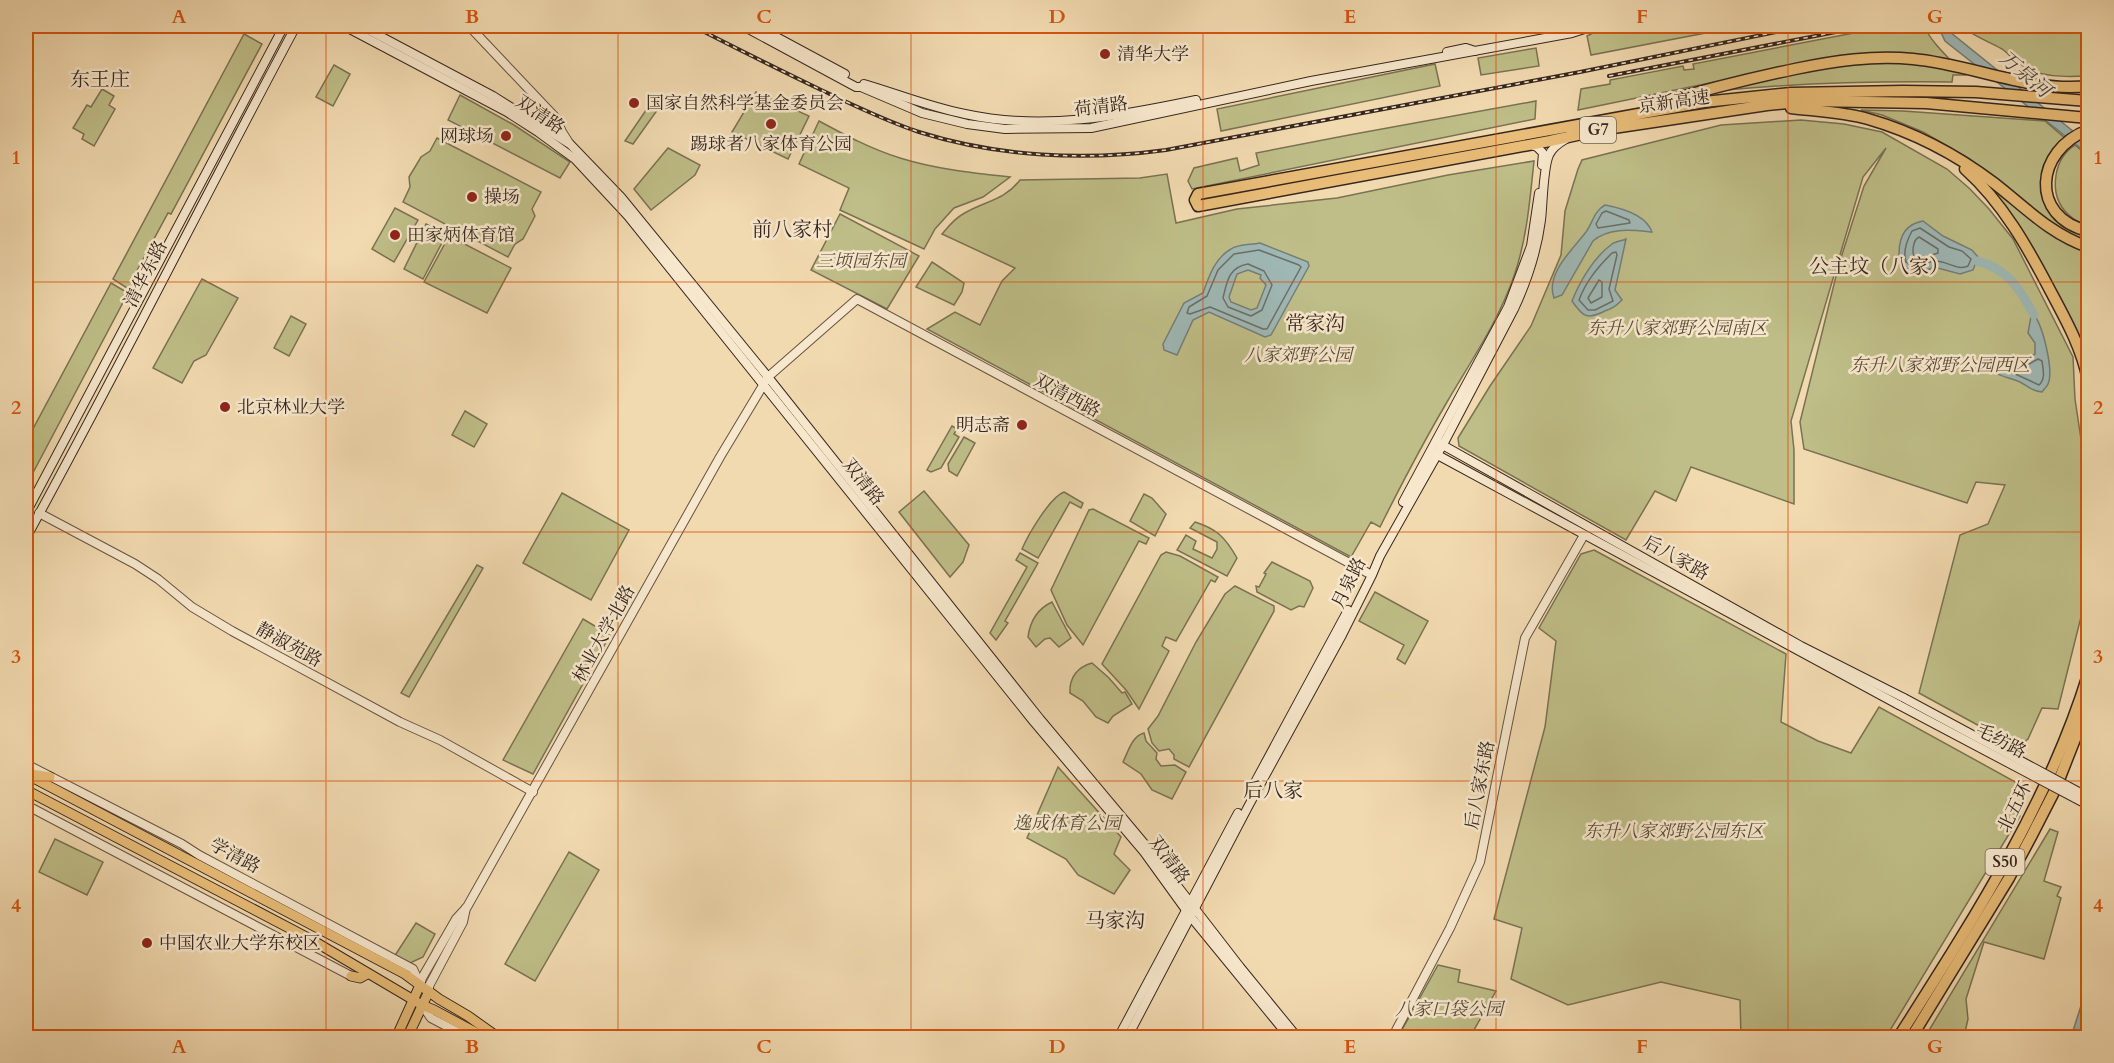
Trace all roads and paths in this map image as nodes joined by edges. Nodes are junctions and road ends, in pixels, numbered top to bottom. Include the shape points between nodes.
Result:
1 (284, 26) edge
2 (296, 26) edge
3 (344, 26) edge
4 (361, 26) edge
5 (469, 26) edge
6 (743, 26) edge
7 (756, 26) edge
8 (1594, 26) edge
9 (2088, 86) edge
10 (2088, 101) edge
11 (1767, 105) junction
12 (1089, 110) dead end
13 (2085, 117) edge
14 (1607, 119) junction
15 (1090, 124) junction
16 (2088, 130) edge
17 (1570, 137) junction
18 (570, 144) junction
19 (1531, 145) junction
20 (1944, 151) junction
21 (2088, 231) edge
22 (2088, 247) edge
23 (2088, 380) edge
24 (765, 381) junction
25 (1439, 442) junction
26 (1433, 452) junction
27 (32, 501) junction
28 (26, 514) edge
29 (38, 514) junction
30 (1584, 535) junction
31 (26, 538) edge
32 (1368, 573) junction
33 (2088, 675) edge
34 (1901, 702) junction
35 (2088, 706) edge
36 (26, 764) edge
37 (26, 774) edge
38 (50, 777) junction
39 (26, 790) edge
40 (533, 792) junction
41 (2088, 796) edge
42 (26, 805) edge
43 (2088, 806) edge
44 (214, 873) junction
45 (232, 873) junction
46 (1193, 904) junction
47 (1188, 914) junction
48 (367, 974) junction
49 (351, 976) joint
50 (424, 988) junction
51 (417, 1003) junction
52 (396, 1038) edge
53 (407, 1038) edge
54 (469, 1038) edge
55 (486, 1038) edge
56 (499, 1038) edge
57 (1118, 1038) edge
58 (1127, 1038) edge
59 (1290, 1038) edge
60 (1298, 1038) edge
61 (1392, 1038) edge
62 (1898, 1038) edge
63 (1911, 1038) edge

1 - 27 main road, 清华东路
2 - 29 main road, 清华东路
3 - 24 main road, 双清路 via 507,112 574,159 628,216
4 - 18 main road, 双清路 via 493,96
5 - 18 street, 双清路 via 556,117
6 - 15 main road, 荷清路 via 856,87 922,114 1005,129
7 - 15 main road, 荷清路 via 862,83 918,103 1003,120
8 - 15 main road, 荷清路 via 1479,52 1466,48
9 - 14 highway via 2042,84 1919,59 1863,58 1756,77
10 - 14 highway, 京新高速 / G7 via 1976,92 1791,93 1704,102
11 - 13 highway, 京新高速 / G7 via 1809,101 1926,103
11 - 17 highway, 京新高速 / G7
11 - 20 highway via 1867,119
12 - 15 main road
14 - 19 highway, 京新高速 / G7 via 1198,194 1195,201 1198,206
16 - 21 highway via 2070,139 2057,152 2047,171 2046,186 2061,217
17 - 19 highway, 京新高速 / G7
17 - 25 main road, 月泉路 via 1548,155 1541,221 1523,289
18 - 24 main road, 双清路 via 643,223
19 - 25 main road, 月泉路 via 1540,150 1543,158 1531,246 1509,307
20 - 22 highway via 1996,184 2055,232
20 - 23 highway via 1972,176 2026,244 2065,318
24 - 32 street, 双清西路 via 857,299
24 - 40 street, 林业大学北路
24 - 46 main road, 双清路
24 - 47 main road, 双清路 via 1034,722 1144,852
25 - 26 main road, 月泉路
25 - 34 main road, 后八家路
26 - 30 main road, 后八家路
26 - 32 main road, 月泉路
26 - 46 main road, 月泉路 via 1347,625
27 - 28 main road, 清华东路
27 - 29 main road
28 - 29 main road
29 - 31 main road, 清华东路
29 - 40 street, 静淑苑路 via 135,564 192,608 232,631
30 - 34 main road, 后八家路
30 - 61 street, 后八家东路 via 1525,638 1480,862
32 - 46 main road, 月泉路
33 - 62 highway, 北五环 / S50 via 2023,830
34 - 41 main road, 毛纺路, bridge
34 - 43 main road, 毛纺路, bridge
35 - 63 highway, 北五环 / S50 via 2055,790 2032,835
36 - 38 street, 学清路
37 - 38 main road
37 - 44 main road, 学清路
38 - 45 street, 学清路
39 - 48 main road via 312,940
40 - 50 street, 林业大学北路 via 422,978
42 - 49 street
44 - 45 main road
44 - 50 main road, 学清路 via 405,974
45 - 50 street, 学清路 via 413,969
46 - 47 main road, 月泉路
46 - 60 main road, 双清路
47 - 57 main road, 月泉路
47 - 58 main road, 月泉路
47 - 59 main road, 双清路
48 - 49 main road via 360,978
48 - 51 main road
50 - 51 main road
50 - 56 main road, 学清路
51 - 52 main road
51 - 53 main road
51 - 54 street via 431,1018
51 - 55 main road

